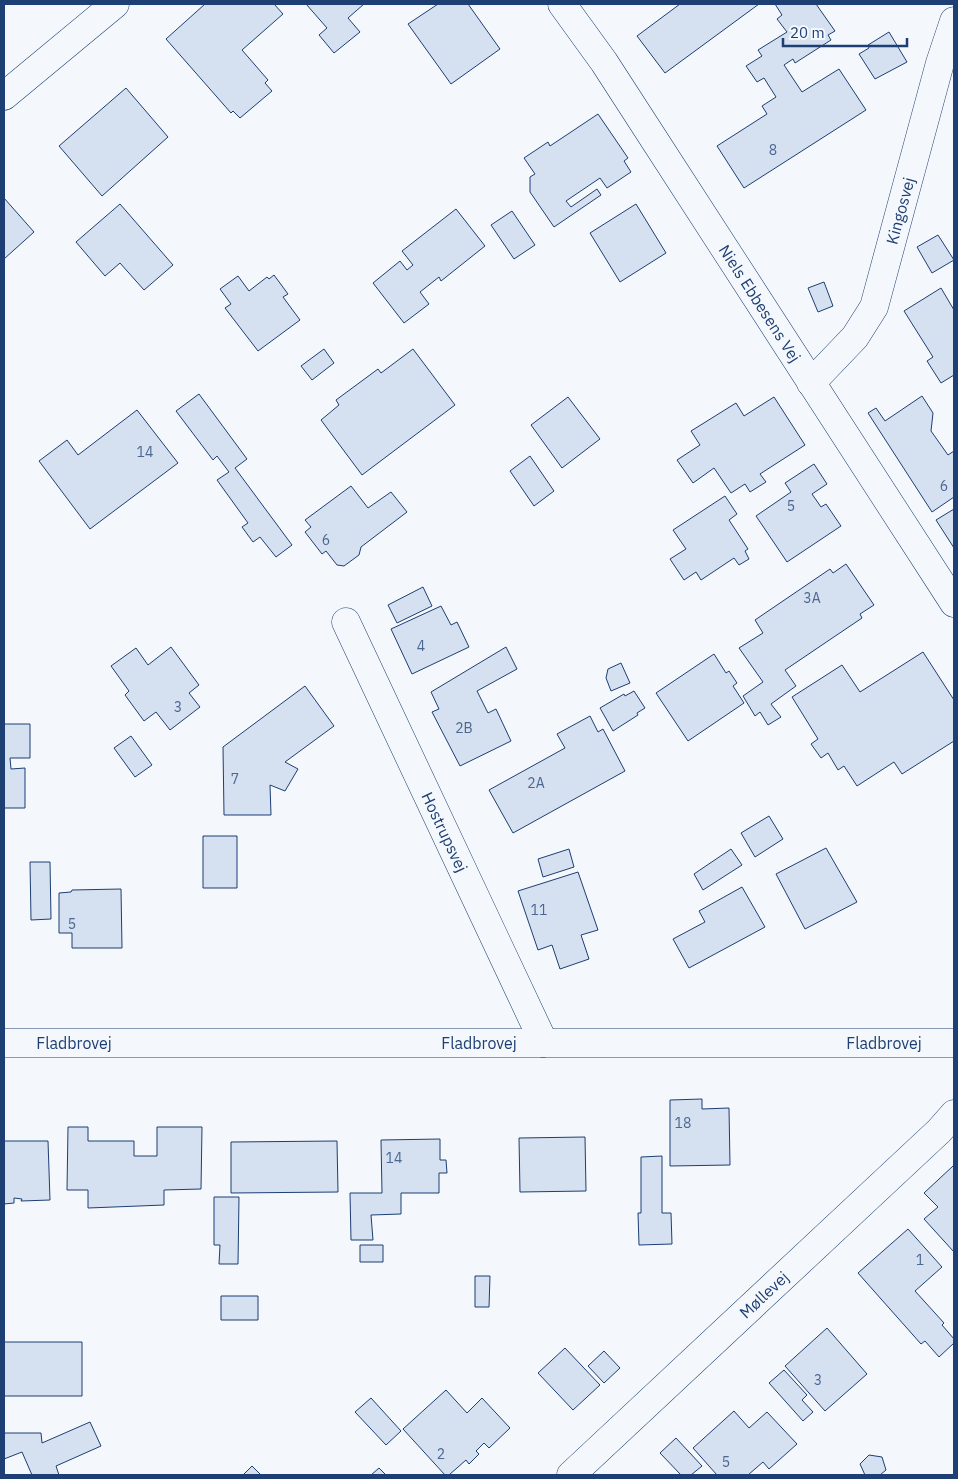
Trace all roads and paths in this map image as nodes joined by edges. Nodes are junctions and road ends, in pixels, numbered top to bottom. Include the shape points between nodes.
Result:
1 (115, 4) edge
2 (562, 4) edge
3 (954, 20) edge
4 (4, 96) edge
5 (811, 383) junction
6 (954, 603) edge
7 (346, 622) dead end
8 (4, 1043) edge
9 (544, 1043) junction
10 (954, 1043) edge
11 (954, 1114) edge
12 (571, 1475) edge

1 - 4 street
2 - 5 street, Niels Ebbesens Vej via 604,62
3 - 5 street, Kingosvej via 874,307 855,337
5 - 6 street, Niels Ebbesens Vej
7 - 9 street, Hostrupsvej
8 - 9 street, Fladbrovej
9 - 10 street, Fladbrovej
11 - 12 street, Møllevej

